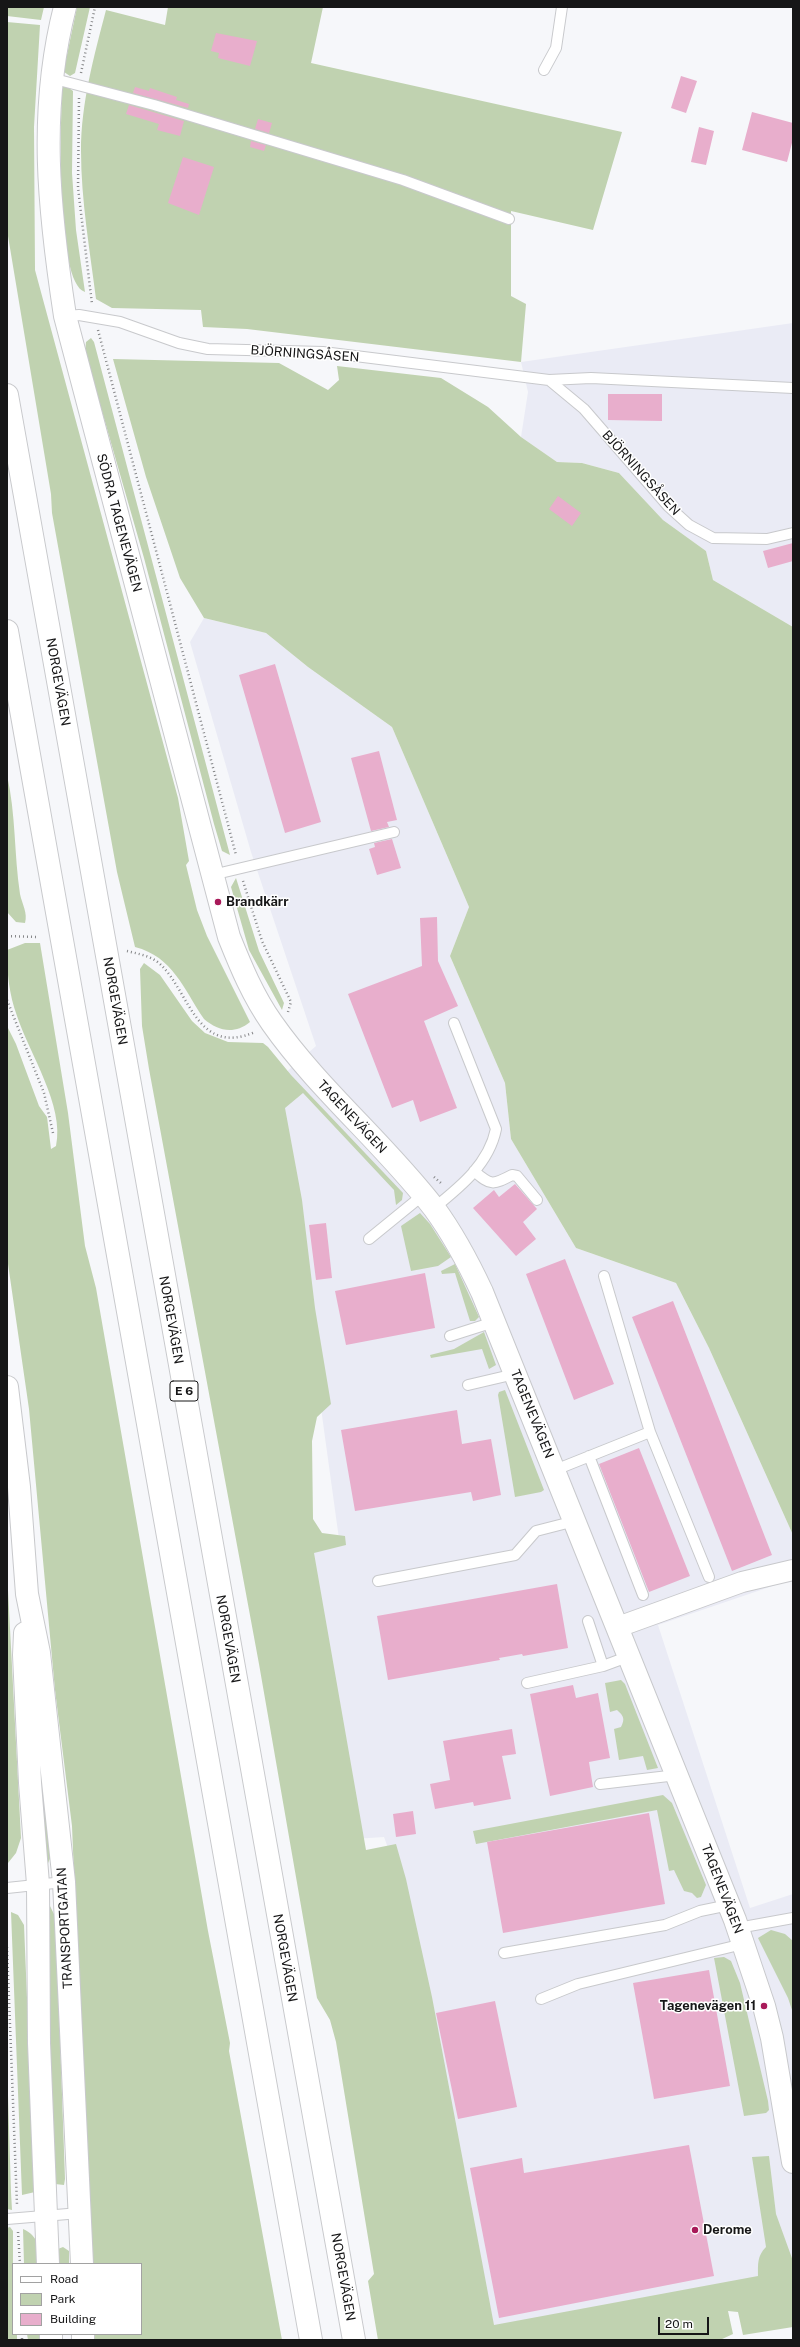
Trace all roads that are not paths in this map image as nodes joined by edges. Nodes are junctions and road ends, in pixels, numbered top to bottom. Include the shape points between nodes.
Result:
1 (65, 7) edge
2 (562, 7) edge
3 (544, 70) dead end
4 (51, 78) junction
5 (510, 219) dead end
6 (65, 316) junction
7 (549, 380) junction
8 (793, 388) edge
9 (7, 395) edge
10 (793, 533) edge
11 (7, 631) edge
12 (394, 832) dead end
13 (212, 875) junction
14 (272, 1023) joint
15 (454, 1023) dead end
16 (474, 1171) junction
17 (536, 1200) dead end
18 (429, 1202) junction
19 (369, 1239) dead end
20 (604, 1276) dead end
21 (494, 1322) junction
22 (450, 1336) dead end
23 (515, 1374) junction
24 (468, 1385) dead end
25 (7, 1387) edge
26 (650, 1432) junction
27 (589, 1456) junction
28 (555, 1470) junction
29 (575, 1521) junction
30 (793, 1570) edge
31 (709, 1577) dead end
32 (378, 1581) dead end
33 (27, 1594) junction
34 (643, 1595) dead end
35 (588, 1621) dead end
36 (618, 1627) junction
37 (630, 1656) junction
38 (603, 1666) junction
39 (527, 1683) dead end
40 (677, 1775) junction
41 (600, 1784) dead end
42 (64, 1882) junction
43 (38, 1884) junction
44 (7, 1888) edge
45 (729, 1905) junction
46 (793, 1918) edge
47 (741, 1936) junction
48 (504, 1953) dead end
49 (541, 1999) dead end
50 (793, 2162) edge
51 (80, 2213) junction
52 (46, 2215) junction
53 (7, 2219) edge
54 (48, 2263) edge
55 (82, 2263) edge
56 (310, 2340) edge
57 (354, 2340) edge

1 - 4 main road, SÖDRA TAGENEVÄGEN
2 - 3 lane via 556,48
4 - 5 lane via 79,84 403,180
4 - 6 main road, SÖDRA TAGENEVÄGEN via 48,152 52,234
6 - 7 lane, BJÖRNINGSÅSEN via 94,316 148,331 178,343 208,349 323,352
6 - 13 main road, SÖDRA TAGENEVÄGEN
7 - 8 lane, BJÖRNINGSÅSEN via 591,378
7 - 10 lane, BJÖRNINGSÅSEN via 584,410 668,506 689,525 713,538 767,539
9 - 57 main road, NORGEVÄGEN / E 6
11 - 56 main road
12 - 13 lane
13 - 14 main road, SÖDRA TAGENEVÄGEN via 229,937 244,977
14 - 18 main road, TAGENEVÄGEN via 318,1081
15 - 16 lane via 496,1129 493,1142
16 - 17 lane via 495,1184 512,1175 517,1176
16 - 18 lane via 453,1193
18 - 19 lane
18 - 21 main road, TAGENEVÄGEN via 462,1250
20 - 26 lane
21 - 22 lane
21 - 23 main road, TAGENEVÄGEN
23 - 24 lane
23 - 28 main road, TAGENEVÄGEN
25 - 33 main road, TRANSPORTGATAN via 20,1487
26 - 27 lane
26 - 31 lane
27 - 28 lane
27 - 34 lane
28 - 29 main road, TAGENEVÄGEN
29 - 32 lane via 536,1531 515,1555
29 - 36 main road, TAGENEVÄGEN
30 - 36 street via 742,1582
33 - 42 main road, TRANSPORTGATAN via 39,1653
33 - 43 main road, TRANSPORTGATAN via 24,1656
35 - 38 lane
36 - 37 main road, TAGENEVÄGEN
37 - 38 lane
37 - 40 main road, TAGENEVÄGEN
38 - 39 lane
40 - 41 lane
40 - 45 main road, TAGENEVÄGEN
42 - 43 lane
42 - 51 main road, TRANSPORTGATAN
43 - 44 lane
43 - 52 main road, TRANSPORTGATAN via 39,2043
45 - 47 main road, TAGENEVÄGEN
45 - 48 lane via 700,1911 665,1925
46 - 47 lane
47 - 49 lane via 578,1984
47 - 50 main road, TAGENEVÄGEN via 772,2038
51 - 52 lane
51 - 55 main road, TRANSPORTGATAN
52 - 53 lane
52 - 54 main road, TRANSPORTGATAN

